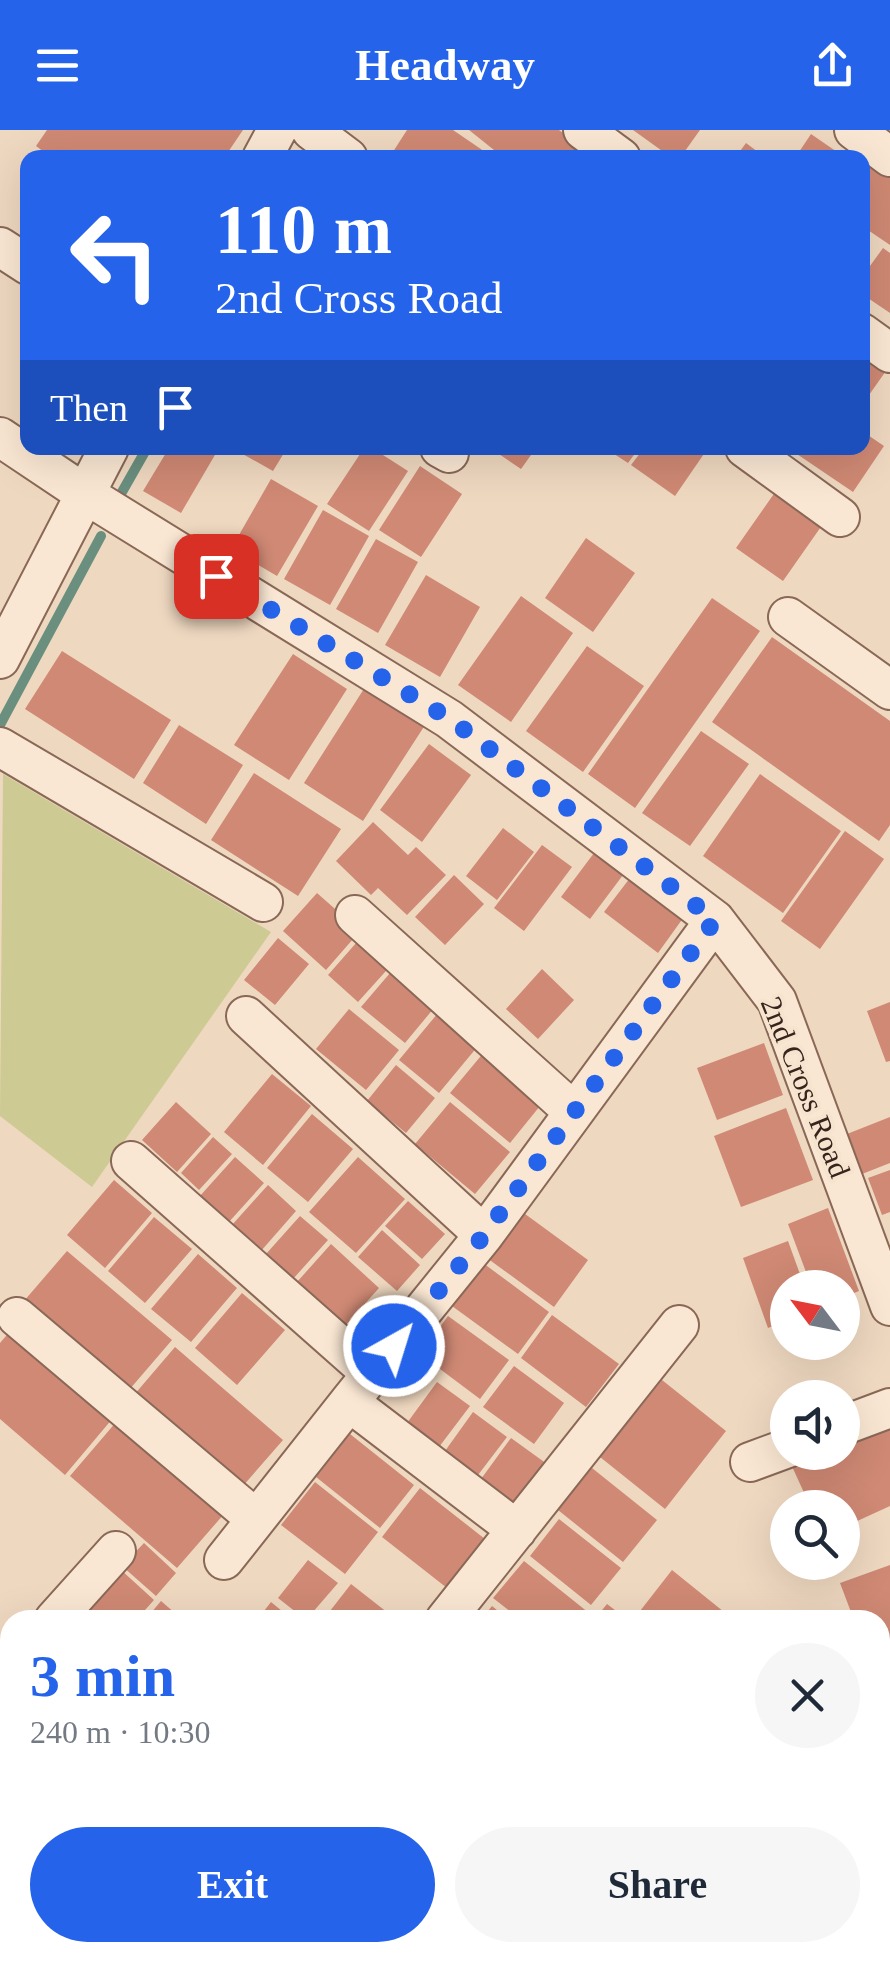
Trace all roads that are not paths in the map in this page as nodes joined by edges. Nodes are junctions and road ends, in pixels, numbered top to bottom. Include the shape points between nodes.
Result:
1 (583, 130) edge
2 (854, 130) edge
3 (610, 150) edge
4 (890, 158) edge
5 (27, 455) edge
6 (105, 455) edge
7 (754, 455) edge
8 (85, 494) junction
9 (840, 518) dead end
10 (788, 617) dead end
11 (5, 638) edge
12 (890, 690) edge
13 (3, 748) edge
14 (263, 902) dead end
15 (355, 916) dead end
16 (715, 920) junction
17 (246, 1016) dead end
18 (574, 1112) junction
19 (131, 1161) dead end
20 (484, 1235) junction
21 (890, 1306) edge
22 (18, 1318) dead end
23 (679, 1325) dead end
24 (360, 1388) junction
25 (890, 1408) edge
26 (860, 1419) edge
27 (770, 1455) edge
28 (750, 1462) dead end
29 (256, 1520) junction
30 (517, 1530) junction
31 (116, 1551) dead end
32 (224, 1560) dead end
33 (63, 1610) edge
34 (454, 1610) edge

1 - 3 street
2 - 4 street
5 - 8 street, 2nd Cross Road
6 - 8 street
7 - 9 street
8 - 11 street
8 - 16 street, 2nd Cross Road via 450,719
10 - 12 street
13 - 14 street
15 - 18 street
16 - 18 street
16 - 21 street, 2nd Cross Road via 777,1001
17 - 20 street
18 - 20 street
19 - 24 street
20 - 24 street
22 - 29 street
23 - 30 street
24 - 29 street
24 - 30 street
25 - 26 street
27 - 28 street
29 - 32 street
30 - 34 street
31 - 33 street

